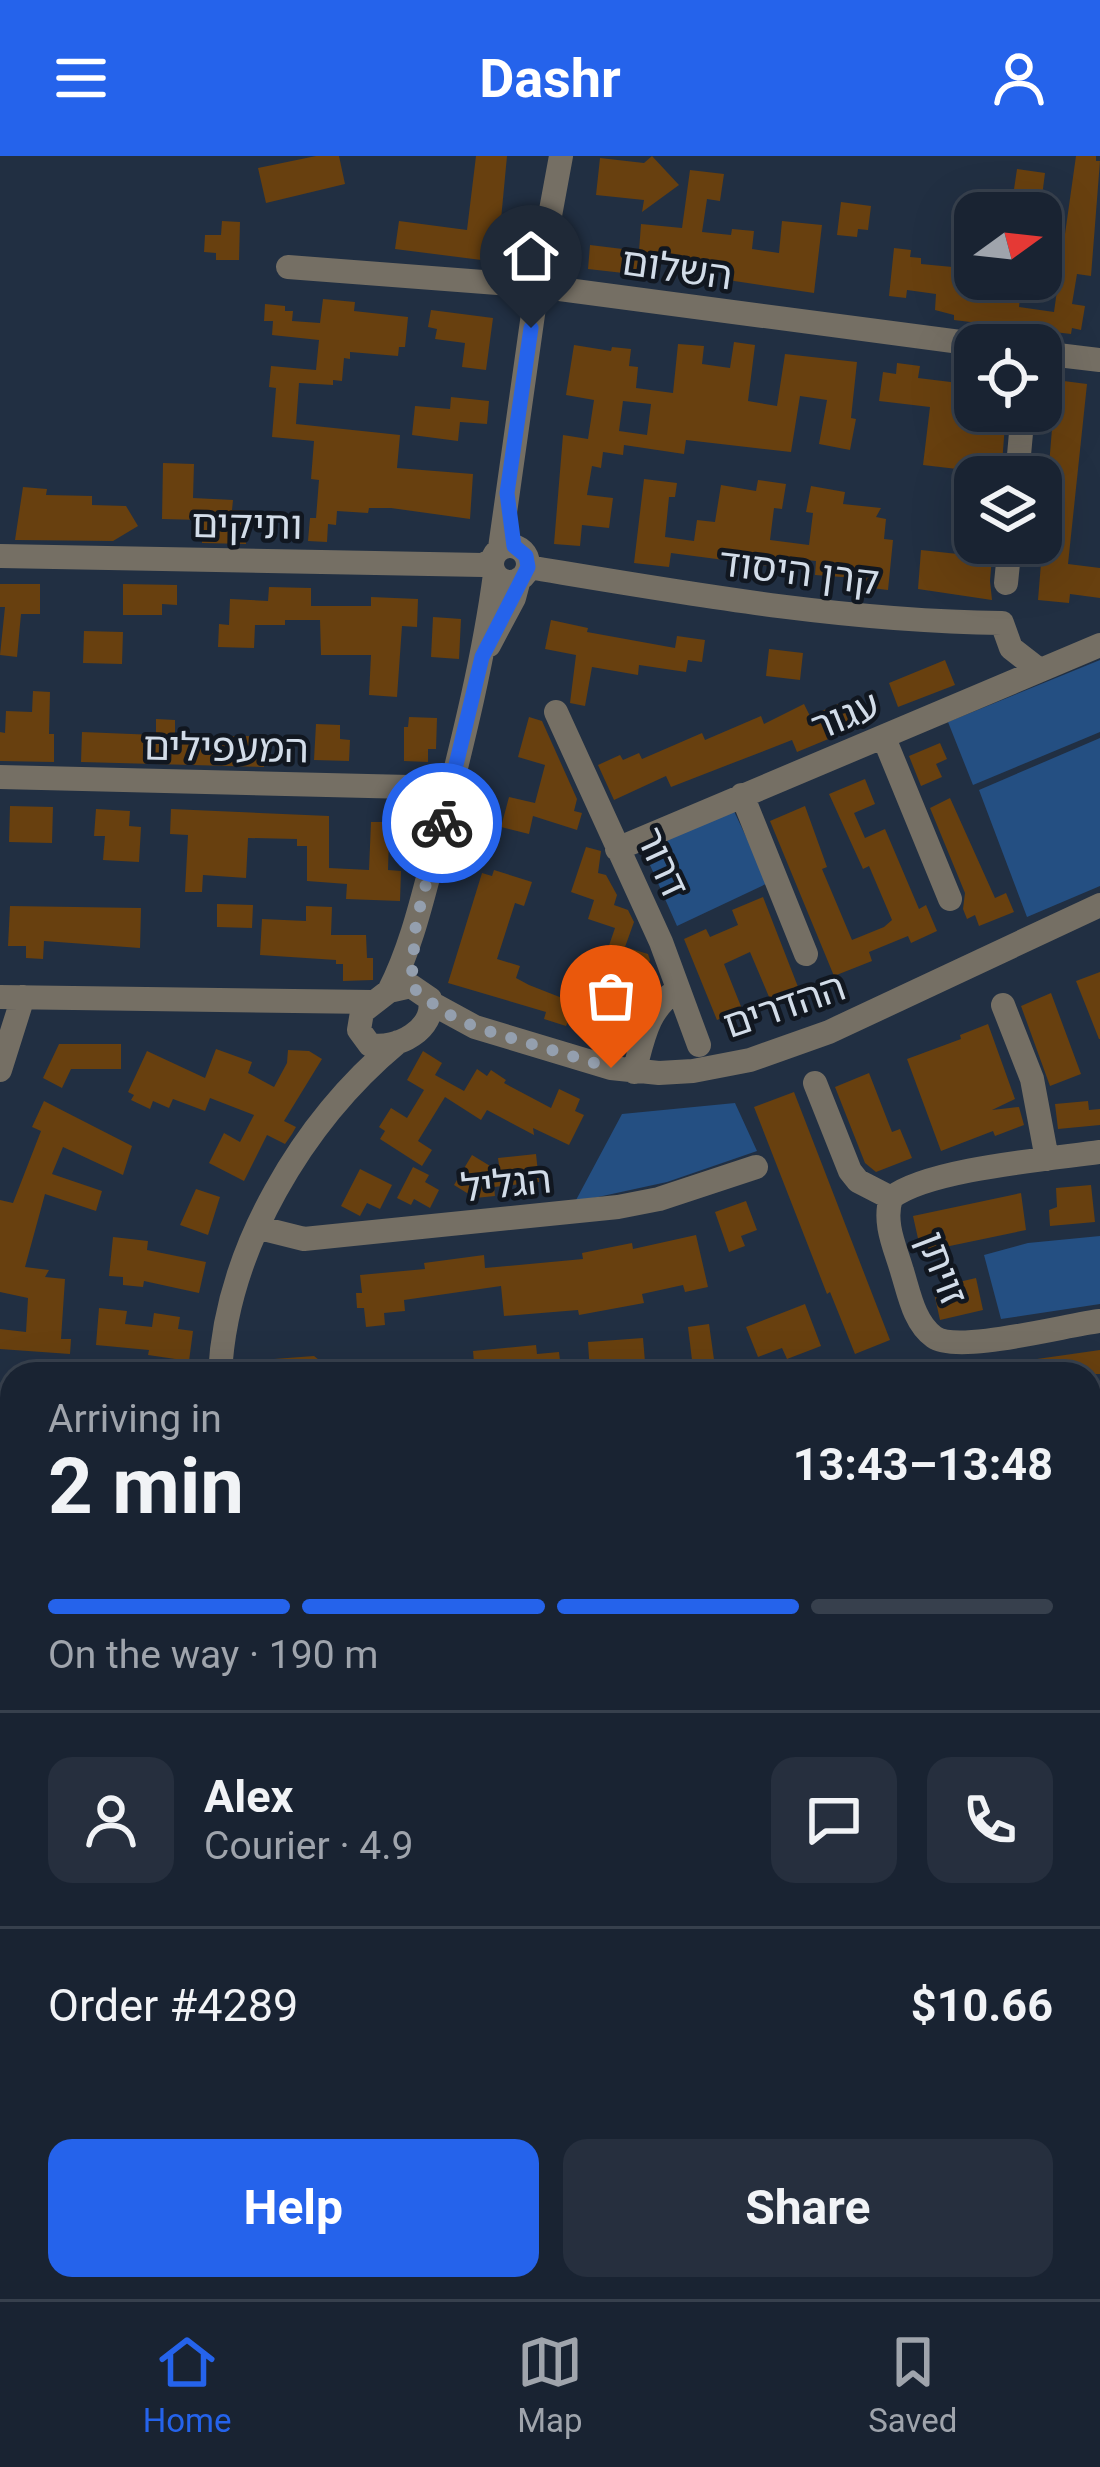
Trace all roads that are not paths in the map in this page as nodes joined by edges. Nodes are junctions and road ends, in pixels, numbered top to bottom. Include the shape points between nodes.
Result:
1 (561, 156) edge
2 (288, 267) dead end
3 (537, 286) junction
4 (954, 341) edge
5 (1062, 355) edge
6 (1100, 360) edge
7 (0, 556) edge
8 (508, 563) junction
9 (1008, 564) edge
10 (1006, 583) dead end
11 (1100, 645) edge
12 (1038, 669) junction
13 (556, 712) dead end
14 (884, 738) junction
15 (0, 777) edge
16 (451, 788) junction
17 (742, 795) junction
18 (617, 849) junction
19 (950, 899) dead end
20 (1100, 905) edge
21 (806, 954) dead end
22 (676, 991) junction
23 (391, 993) junction
24 (12, 997) edge
25 (431, 1003) junction
26 (309, 1004) junction
27 (1003, 1005) dead end
28 (475, 1027) junction
29 (361, 1034) junction
30 (408, 1036) junction
31 (699, 1045) dead end
32 (0, 1070) edge
33 (634, 1072) junction
34 (815, 1084) dead end
35 (332, 1112) junction
36 (1100, 1152) edge
37 (1047, 1159) junction
38 (756, 1167) dead end
39 (891, 1198) junction
40 (260, 1228) junction
41 (1100, 1322) edge
42 (222, 1362) edge

1 - 3 street
2 - 3 street, השלום
3 - 4 street, השלום
3 - 8 street via 507,493
5 - 6 street
7 - 8 street, ותיקים
8 - 12 street, קרן היסוד via 846,616 1002,623 1011,649
8 - 16 street
9 - 10 street
11 - 12 street, עגור
12 - 14 street, עגור
13 - 18 street, דרור
14 - 17 street, עגור
14 - 19 street
15 - 16 street, המעפילים
16 - 23 street
17 - 18 street, עגור
17 - 21 street
18 - 22 street, דרור
20 - 33 street, ההדרים via 790,1048 708,1068
22 - 31 street, דרור
22 - 33 street via 648,1022
23 - 25 street, ההדרים
23 - 26 street
23 - 29 street via 362,1012
24 - 26 street
24 - 32 street
25 - 28 street, ההדרים
25 - 30 street via 432,1013
26 - 29 street
27 - 37 street via 1033,1079
28 - 30 street, ההדרים
28 - 33 street, ההדרים
29 - 30 street, ההדרים via 376,1047
29 - 35 street via 353,1074
30 - 35 street
34 - 39 street, זויתן via 850,1171
35 - 40 street via 284,1175
36 - 37 street
37 - 39 street via 910,1187
38 - 40 street, הגליל via 618,1207 304,1239
39 - 41 street, זויתן via 888,1223 914,1308 937,1340
40 - 42 street via 231,1300

